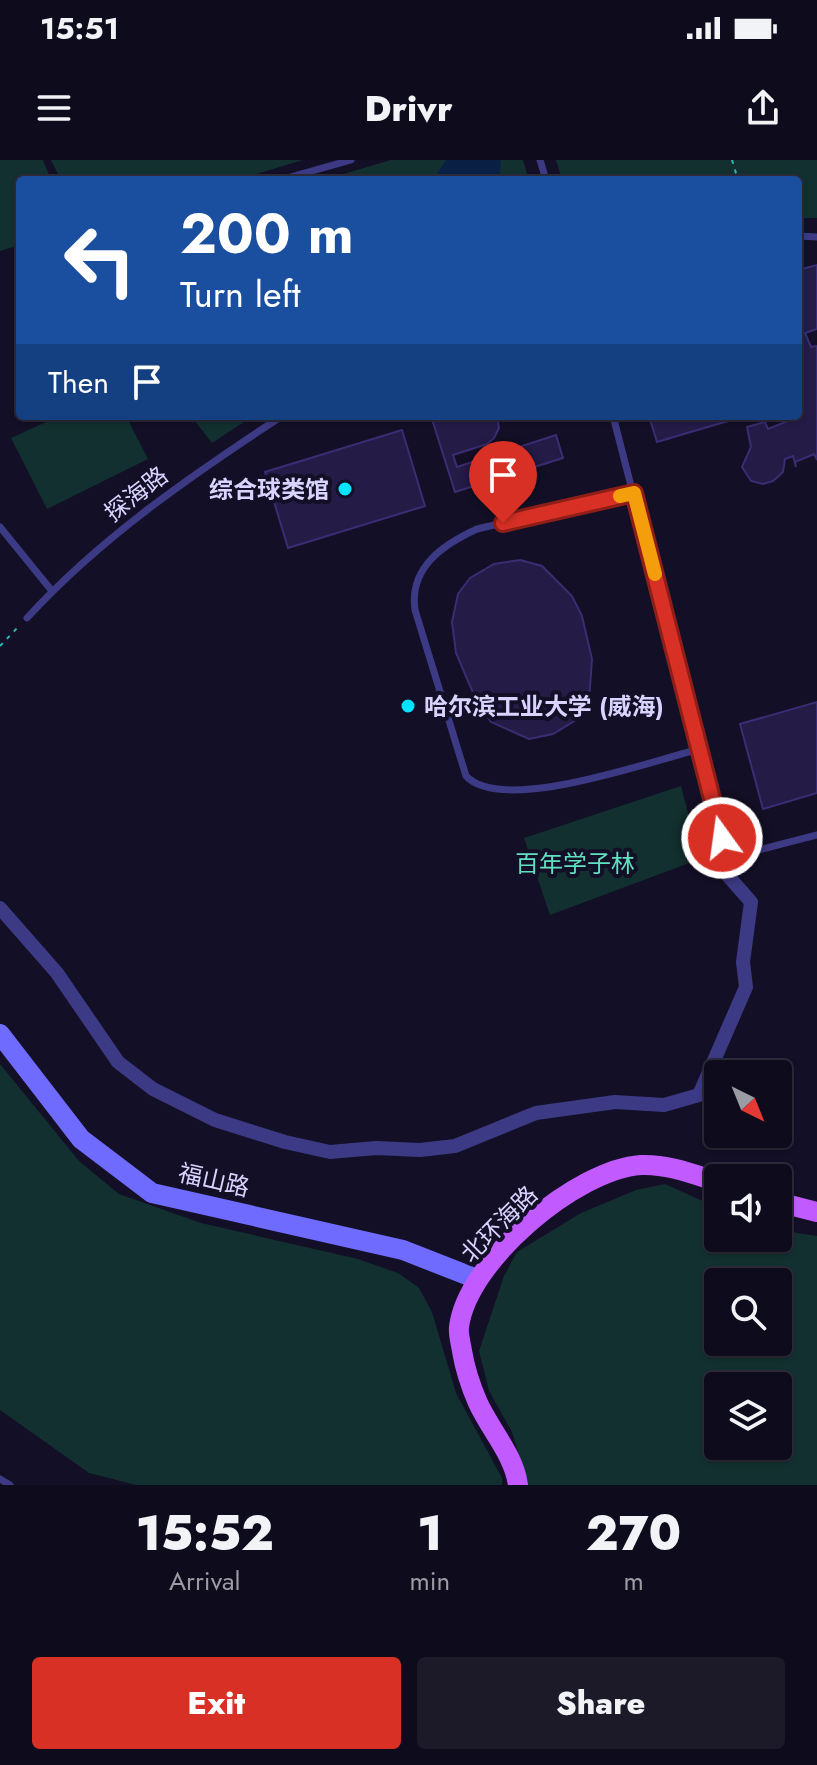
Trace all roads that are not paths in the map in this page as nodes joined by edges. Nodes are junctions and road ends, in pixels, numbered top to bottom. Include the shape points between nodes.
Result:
1 (351, 160) edge
2 (294, 176) edge
3 (276, 420) edge
4 (614, 420) edge
5 (634, 493) junction
6 (0, 527) edge
7 (52, 591) junction
8 (27, 618) road end
9 (700, 749) junction
10 (817, 835) edge
11 (721, 840) dead end
12 (0, 908) edge
13 (0, 1034) edge
14 (704, 1178) edge
15 (792, 1206) edge
16 (817, 1212) edge
17 (477, 1279) junction
18 (0, 1479) edge
19 (10, 1485) edge
20 (518, 1485) edge

1 - 2 lane
3 - 7 lane, 探海路 via 165,498
4 - 5 lane
5 - 9 lane
5 - 9 lane via 477,529 458,538 416,579 415,610 466,776 475,785 518,792
6 - 7 lane
7 - 8 lane, 探海路
9 - 10 lane via 722,838 730,849 743,854
11 - 12 street via 722,869 751,902 743,962 746,987 699,1095 664,1105 615,1102 536,1113 455,1146 420,1150 315,1149 215,1120 153,1089 118,1062 57,973
13 - 17 main road, 福山路 via 81,1139 152,1193 403,1250
14 - 17 main road, 北环海路 via 669,1167 610,1171 542,1211
15 - 16 main road
17 - 20 main road, 北环海路 via 459,1328 465,1367
18 - 19 lane

